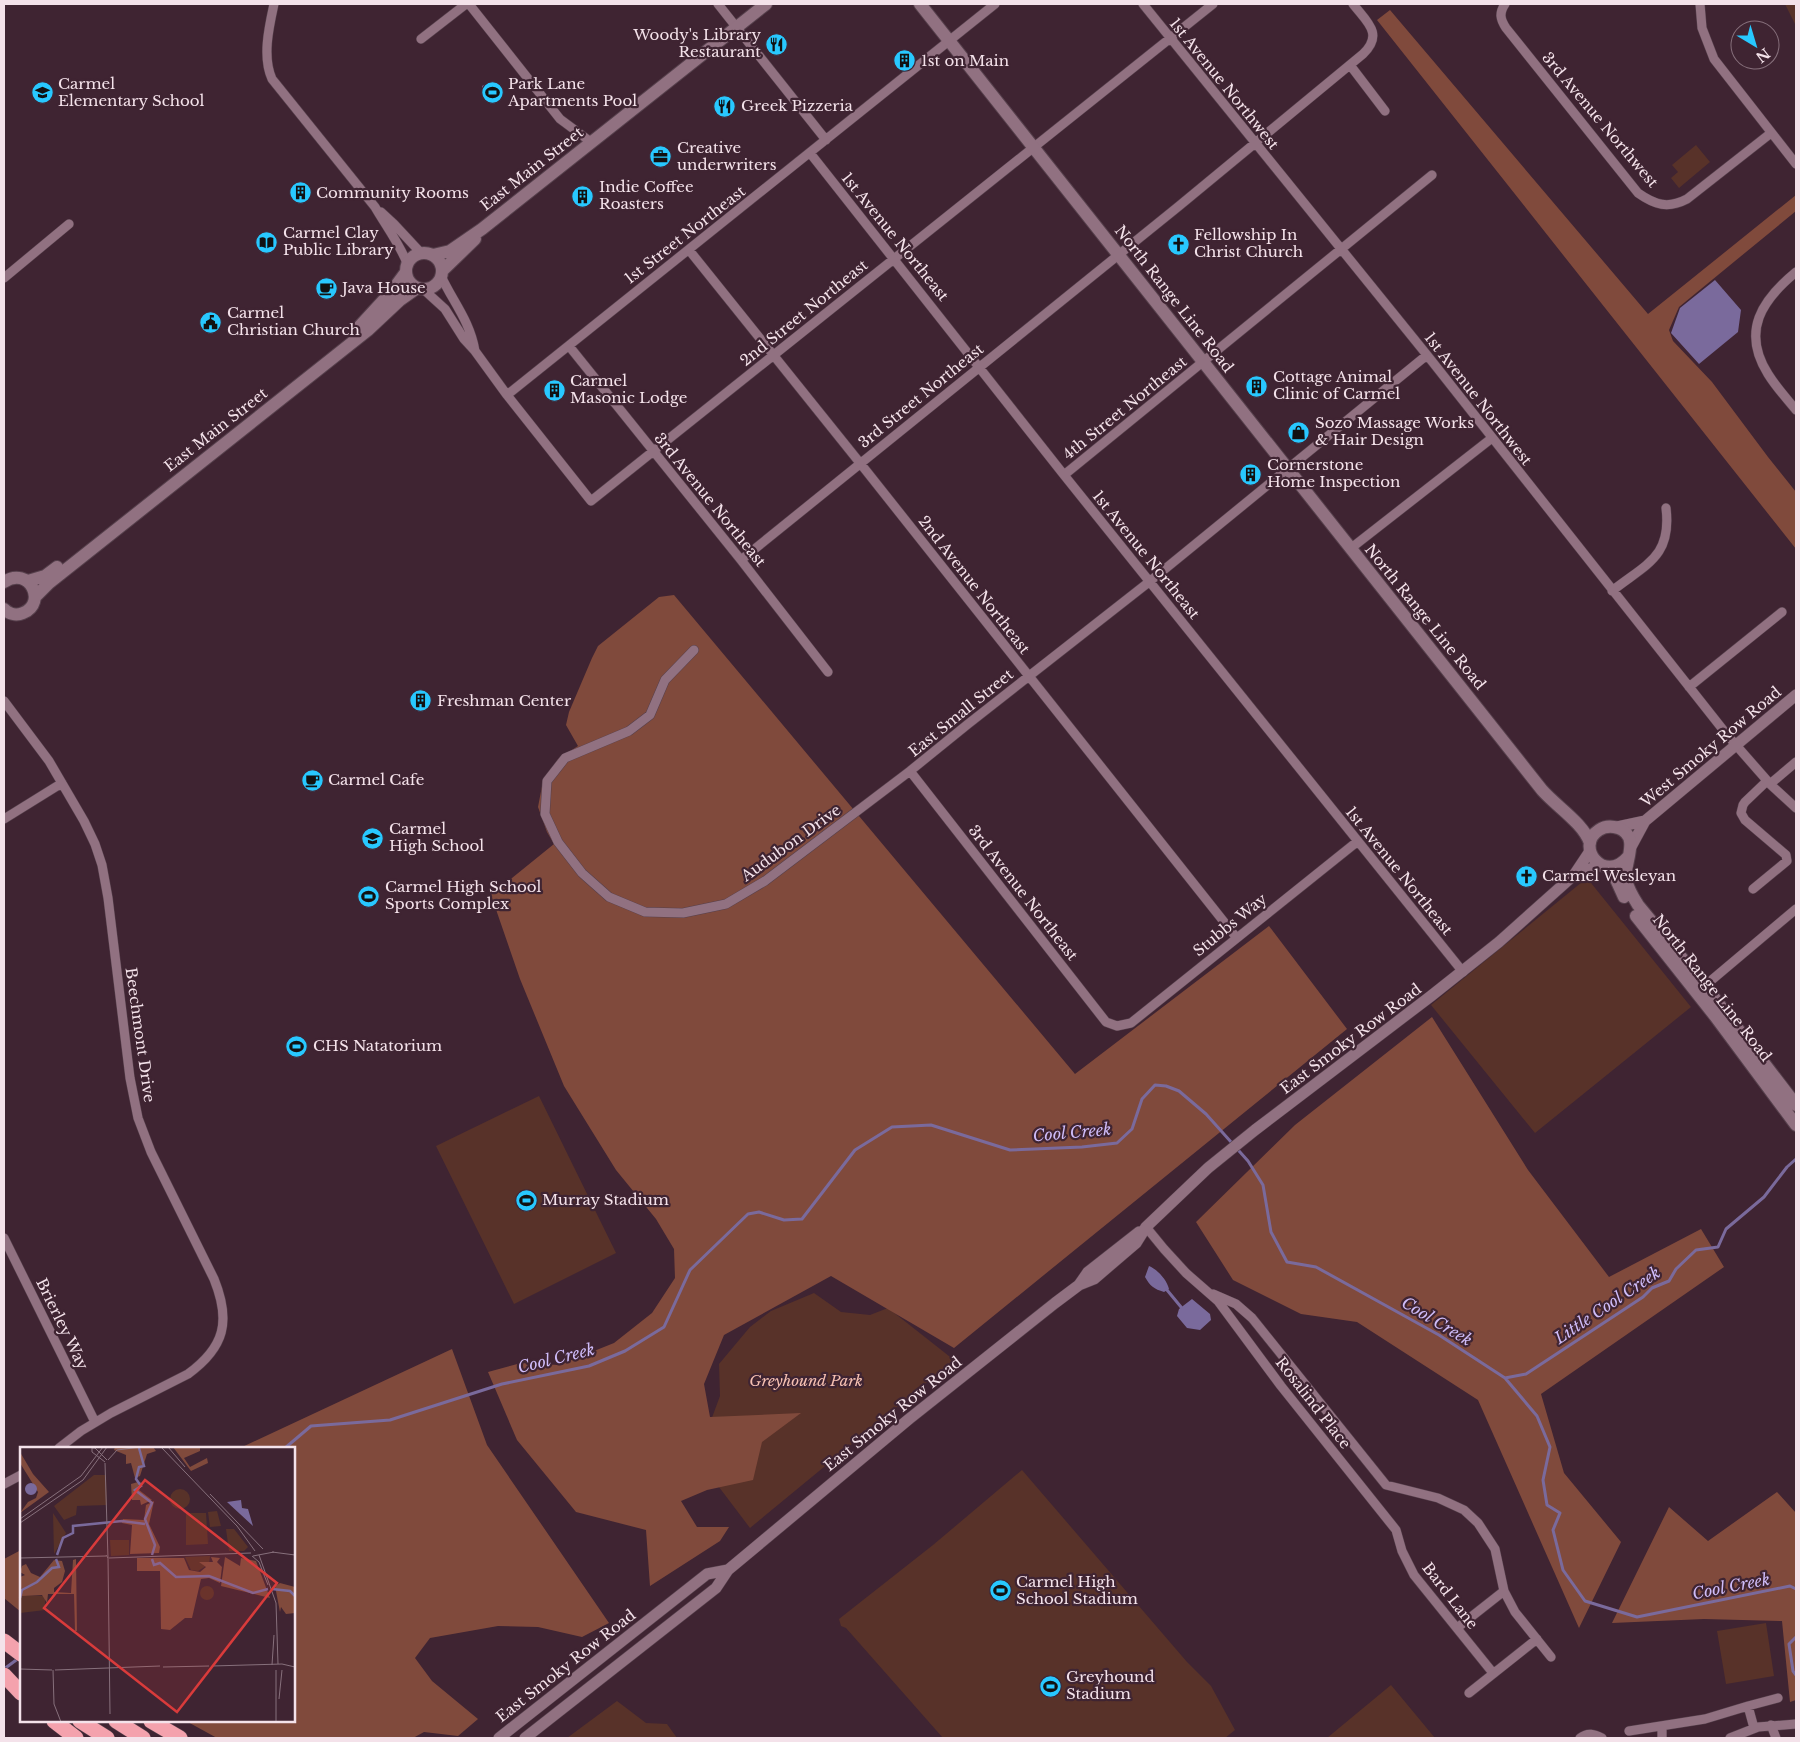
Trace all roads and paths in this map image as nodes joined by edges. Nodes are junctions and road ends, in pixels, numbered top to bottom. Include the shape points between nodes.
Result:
1 (274, 4) edge
2 (467, 4) edge
3 (718, 4) edge
4 (766, 4) edge
5 (920, 4) edge
6 (995, 4) edge
7 (1143, 4) edge
8 (1213, 4) edge
9 (1353, 4) edge
10 (1700, 4) edge
11 (1503, 7) edge
12 (736, 27) junction
13 (421, 38) dead end
14 (1170, 38) junction
15 (950, 40) junction
16 (1350, 65) junction
17 (1386, 111) dead end
18 (1771, 133) junction
19 (826, 140) junction
20 (591, 142) junction
21 (1254, 144) junction
22 (1035, 147) junction
23 (810, 153) junction
24 (1796, 164) edge
25 (1432, 175) dead end
26 (375, 207) junction
27 (69, 224) dead end
28 (482, 229) junction
29 (1341, 249) junction
30 (689, 250) junction
31 (427, 254) junction
32 (1118, 255) junction
33 (894, 259) junction
34 (407, 268) junction
35 (1796, 272) edge
36 (442, 274) junction
37 (4, 278) edge
38 (420, 289) junction
39 (569, 346) junction
40 (475, 351) junction
41 (1427, 355) junction
42 (772, 356) junction
43 (1202, 362) junction
44 (980, 367) junction
45 (507, 395) junction
46 (1796, 410) edge
47 (1492, 438) junction
48 (654, 452) junction
49 (860, 462) junction
50 (1288, 470) junction
51 (1064, 475) junction
52 (1666, 508) dead end
53 (1350, 549) junction
54 (741, 560) junction
55 (6, 579) edge
56 (28, 581) junction
57 (1149, 582) junction
58 (1612, 591) junction
59 (35, 597) junction
60 (1782, 612) dead end
61 (5, 613) edge
62 (694, 650) dead end
63 (828, 672) dead end
64 (1028, 677) junction
65 (1689, 687) junction
66 (1796, 695) edge
67 (4, 701) edge
68 (1736, 745) junction
69 (1796, 762) edge
70 (910, 771) junction
71 (1768, 782) junction
72 (62, 783) junction
73 (1796, 808) edge
74 (4, 819) edge
75 (1576, 820) junction
76 (1645, 821) junction
77 (1604, 827) junction
78 (1617, 827) junction
79 (1358, 841) junction
80 (1590, 847) junction
81 (1630, 852) junction
82 (1604, 866) junction
83 (1574, 875) junction
84 (1753, 889) dead end
85 (1796, 909) edge
86 (1236, 938) junction
87 (1463, 972) junction
88 (1701, 989) junction
89 (1117, 1026) joint
90 (1796, 1105) edge
91 (1796, 1125) edge
92 (1146, 1227) junction
93 (4, 1238) edge
94 (1208, 1292) junction
95 (95, 1422) junction
96 (60, 1447) edge
97 (20, 1475) edge
98 (4, 1484) edge
99 (1396, 1530) joint
100 (728, 1570) junction
101 (1504, 1591) junction
102 (1457, 1628) junction
103 (4, 1635) edge
104 (1537, 1639) junction
105 (4, 1640) edge
106 (20, 1642) edge
107 (20, 1653) edge
108 (1551, 1658) dead end
109 (4, 1666) edge
110 (1494, 1673) junction
111 (4, 1675) edge
112 (20, 1678) edge
113 (20, 1692) edge
114 (1469, 1693) dead end
115 (1778, 1698) dead end
116 (1748, 1706) junction
117 (55, 1722) edge
118 (82, 1722) edge
119 (118, 1722) edge
120 (153, 1722) edge
121 (1796, 1724) edge
122 (1771, 1725) junction
123 (1662, 1726) junction
124 (1754, 1728) junction
125 (1629, 1731) dead end
126 (76, 1738) edge
127 (107, 1738) edge
128 (144, 1738) edge
129 (180, 1738) edge
130 (499, 1738) edge
131 (525, 1738) edge
132 (1580, 1738) edge
133 (1602, 1738) edge
134 (1662, 1738) edge
135 (1730, 1738) edge
136 (1776, 1738) edge

1 - 26 street via 267,59 269,73
2 - 13 street
2 - 20 street via 560,119
3 - 12 street
4 - 12 main road, East Main Street
5 - 15 main road, North Range Line Road
6 - 15 street, 1st Street Northeast
7 - 14 street, 1st Avenue Northwest
8 - 14 street, 2nd Street Northeast
9 - 16 street, 3rd Street Northeast via 1372,30 1374,39 1370,48
10 - 18 street via 1702,28 1714,59
11 - 18 street, 3rd Avenue Northwest via 1501,20 1506,28 1638,193 1653,203 1671,205 1687,199
12 - 19 street
12 - 20 main road, East Main Street
14 - 21 street, 1st Avenue Northwest
14 - 22 street, 2nd Street Northeast
15 - 19 street, 1st Street Northeast
15 - 22 main road, North Range Line Road
16 - 17 street
16 - 21 street, 3rd Street Northeast
18 - 24 street
19 - 23 street, 1st Street Northeast
20 - 28 main road, East Main Street
21 - 29 street, 1st Avenue Northwest
21 - 32 street, 3rd Street Northeast
22 - 32 main road, North Range Line Road
22 - 33 street, 2nd Street Northeast
23 - 30 street, 1st Street Northeast
23 - 33 street, 1st Avenue Northeast
25 - 29 street, 4th Street Northeast
26 - 31 street
26 - 34 street via 399,245
27 - 37 street
28 - 31 main road, East Main Street via 450,250
28 - 36 main road, East Main Street
29 - 41 street, 1st Avenue Northwest
29 - 43 street, 4th Street Northeast
30 - 39 street, 1st Street Northeast
30 - 42 street, 2nd Avenue Northeast
31 - 34 main road via 416,255
31 - 36 main road via 441,264
32 - 43 main road, North Range Line Road
32 - 44 street, 3rd Street Northeast
33 - 42 street, 2nd Street Northeast
33 - 44 street, 1st Avenue Northeast
34 - 38 main road via 407,278
34 - 56 main road, East Main Street via 364,323 45,576
35 - 46 street via 1774,291 1764,305 1756,332 1758,354 1764,367
36 - 38 main road via 434,286
36 - 40 street via 449,294 469,327
38 - 40 street via 444,309
38 - 59 main road, East Main Street via 400,300 368,330
39 - 45 street, 1st Street Northeast
39 - 48 street, 3rd Avenue Northeast
40 - 45 street
41 - 47 street, 1st Avenue Northwest
41 - 50 street, East Small Street
42 - 48 street, 2nd Street Northeast
42 - 49 street, 2nd Avenue Northeast
43 - 50 main road, North Range Line Road
43 - 51 street, 4th Street Northeast
44 - 49 street, 3rd Street Northeast
44 - 51 street, 1st Avenue Northeast
45 - 48 street, 2nd Street Northeast via 591,501
47 - 53 street
47 - 58 street, 1st Avenue Northwest
48 - 54 street, 3rd Avenue Northeast
49 - 54 street, 3rd Street Northeast
49 - 64 street, 2nd Avenue Northeast
50 - 53 main road, North Range Line Road
50 - 57 street, East Small Street
51 - 57 street, 1st Avenue Northeast
52 - 58 street via 1667,536 1662,548
53 - 75 main road, North Range Line Road via 1542,790
54 - 63 street, 3rd Avenue Northeast
55 - 56 main road via 16,577
56 - 59 main road
57 - 64 street, East Small Street
57 - 79 street, 1st Avenue Northeast
58 - 65 street, 1st Avenue Northwest
59 - 61 main road, East Main Street via 25,612
60 - 65 street
62 - 70 street, Audubon Drive via 665,680 650,715 629,731 565,758 547,781 545,814 558,842 582,873 609,897 645,912 683,913 726,904 765,882
64 - 70 street, East Small Street
64 - 86 street, 2nd Avenue Northeast
65 - 68 street, 1st Avenue Northwest
66 - 68 street, West Smoky Row Road
67 - 72 street, Beechmont Drive
68 - 71 street, 1st Avenue Northwest
68 - 76 street, West Smoky Row Road
69 - 71 street
70 - 89 street, 3rd Avenue Northeast via 1106,1022
71 - 73 street, 1st Avenue Northwest
71 - 84 street via 1745,802 1741,813 1786,855 1787,861
72 - 74 street
72 - 95 street, Beechmont Drive via 84,821 102,865 138,1118 151,1152 222,1299 223,1321 218,1342 209,1356 191,1372
75 - 77 main road, North Range Line Road
75 - 80 main road, North Range Line Road via 1587,835
76 - 78 street, West Smoky Row Road
76 - 81 street, West Smoky Row Road
77 - 78 main road
77 - 80 main road via 1595,833
78 - 81 main road via 1628,837
79 - 86 street, Stubbs Way
79 - 87 street, 1st Avenue Northeast
80 - 82 main road via 1596,861
80 - 83 street, East Smoky Row Road
81 - 82 main road via 1617,866
81 - 88 main road, North Range Line Road via 1626,879 1633,896
82 - 83 street, East Smoky Row Road
82 - 88 main road, North Range Line Road via 1614,875 1631,910
83 - 87 street, East Smoky Row Road
85 - 88 street
86 - 89 street, Stubbs Way via 1130,1023
87 - 92 street, East Smoky Row Road via 1255,1130 1208,1168
88 - 90 main road, North Range Line Road
88 - 91 main road, North Range Line Road
92 - 94 street, Rosalind Place
92 - 100 street, East Smoky Row Road via 1136,1243 1097,1276 1079,1285 923,1408
93 - 95 street, Brierley Way
94 - 99 street, Rosalind Place
94 - 101 street, Rosalind Place via 1236,1304 1252,1318 1386,1485 1438,1498 1464,1510 1478,1523 1495,1549
95 - 96 street, Beechmont Drive
97 - 98 street
99 - 102 street, Bard Lane via 1414,1575
100 - 130 street, East Smoky Row Road via 707,1574
100 - 131 street, East Smoky Row Road via 716,1588
101 - 102 street
101 - 104 street via 1515,1612
102 - 110 street, Bard Lane
103 - 106 highway
104 - 108 street
104 - 110 street
105 - 107 highway
109 - 112 highway
110 - 114 street
111 - 113 highway
115 - 116 street
116 - 123 street via 1705,1719
116 - 124 street
117 - 126 highway
118 - 127 highway
119 - 128 highway
120 - 129 highway
121 - 122 street
122 - 124 street
122 - 136 street
123 - 125 street
123 - 134 street
124 - 135 street
132 - 133 street via 1591,1733

